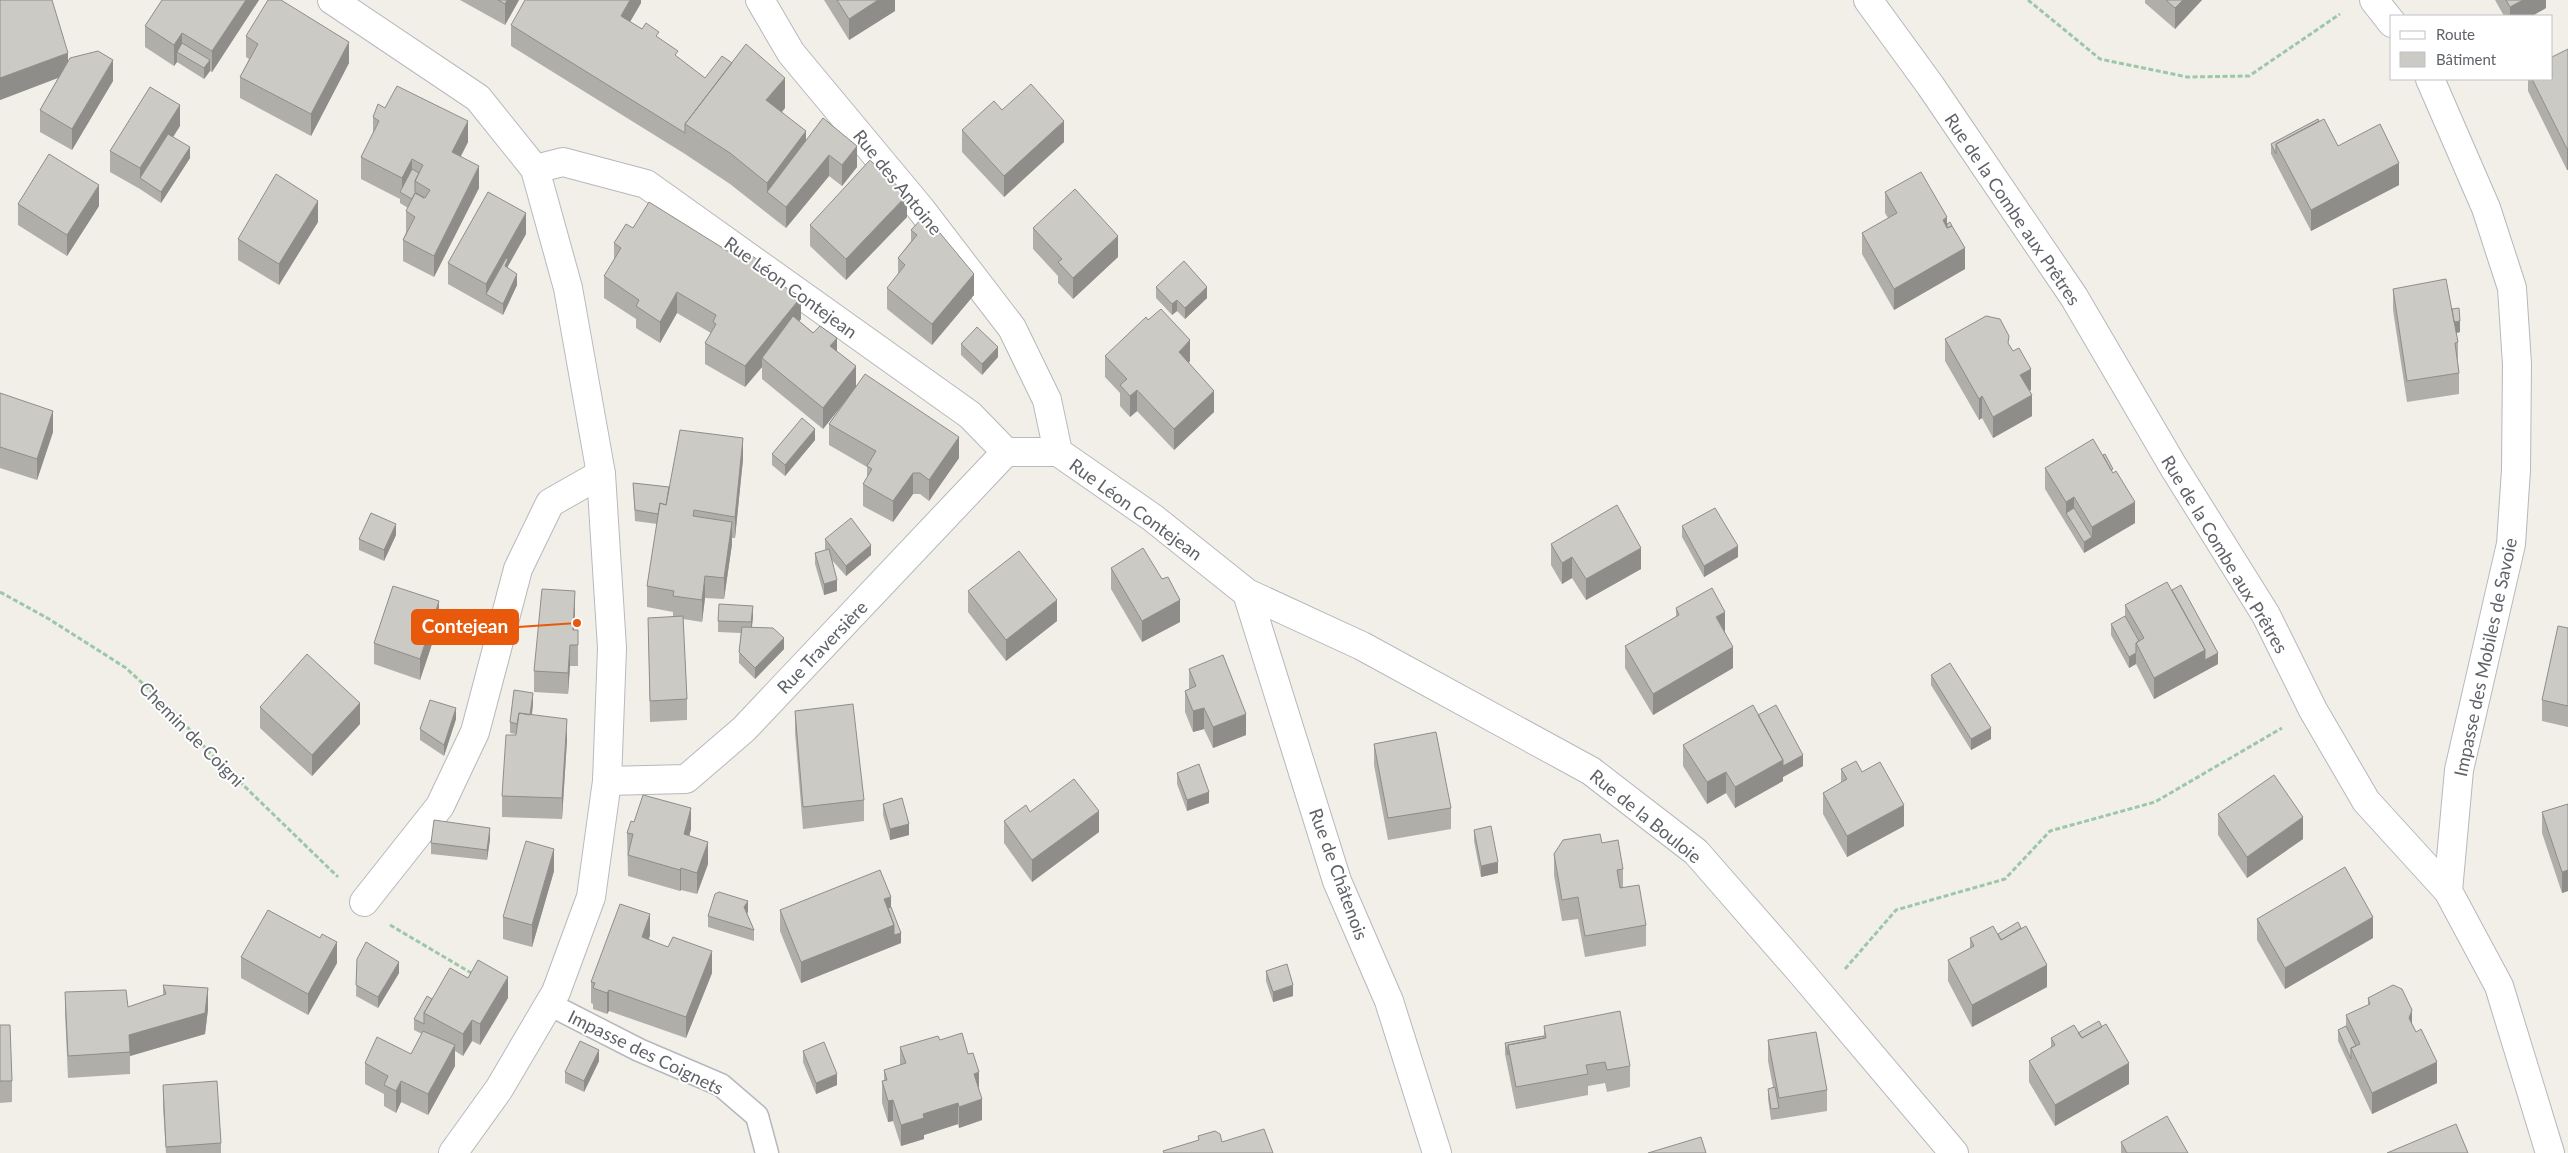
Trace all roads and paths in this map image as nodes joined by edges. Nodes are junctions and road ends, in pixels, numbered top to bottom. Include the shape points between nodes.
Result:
1 (332, 0) edge
2 (760, 0) edge
3 (1868, 0) edge
4 (2028, 0) edge
5 (2374, 0) edge
6 (2344, 11) dead end
7 (2390, 20) edge
8 (2430, 80) edge
9 (535, 169) junction
10 (1006, 452) junction
11 (1058, 452) junction
12 (601, 474) junction
13 (0, 592) edge
14 (1248, 593) junction
15 (2313, 710) junction
16 (607, 780) junction
17 (2448, 891) junction
18 (364, 902) junction
19 (477, 976) edge
20 (1821, 996) junction
21 (549, 1004) junction
22 (452, 1153) edge
23 (767, 1153) edge
24 (1437, 1153) edge
25 (1954, 1153) edge
26 (2550, 1153) edge

1 - 9 street via 478,98
2 - 11 street, Rue des Antoine via 791,53 920,208 1012,328 1047,400
3 - 15 street, Rue de la Combe aux Prêtres via 2074,298 2266,615
4 - 6 path via 2100,58 2187,77 2249,76
5 - 7 street
8 - 17 street, Impasse des Mobiles de Savoie via 2486,208 2512,288 2517,364 2516,470 2511,544 2459,770
9 - 10 street, Rue Léon Contejean via 563,162 646,184 970,415
9 - 12 street via 568,288
10 - 11 street, Rue Léon Contejean
10 - 16 street, Rue Traversière via 744,729 686,779
11 - 14 street, Rue Léon Contejean via 1153,518
12 - 16 street via 612,648
12 - 18 street via 550,503 518,569 475,732 440,806
13 - 18 path, Chemin de Coigni via 126,668
14 - 20 street, Rue de la Bouloie via 1362,646 1591,771 1696,852
14 - 24 street, Rue de Châtenois via 1337,881 1389,1001
15 - 17 street, Rue de la Combe aux Prêtres via 2366,801
15 - 20 path via 2155,802 2050,831 2005,879 1896,910
16 - 21 street via 591,897
17 - 26 street, Rue de la Combe aux Prêtres via 2499,986
18 - 19 path, Chemin de Coigni via 385,922
20 - 25 street, Rue de la Bouloie
21 - 22 street via 499,1089
21 - 23 lane, Impasse des Coignets via 639,1050 721,1085 756,1116

